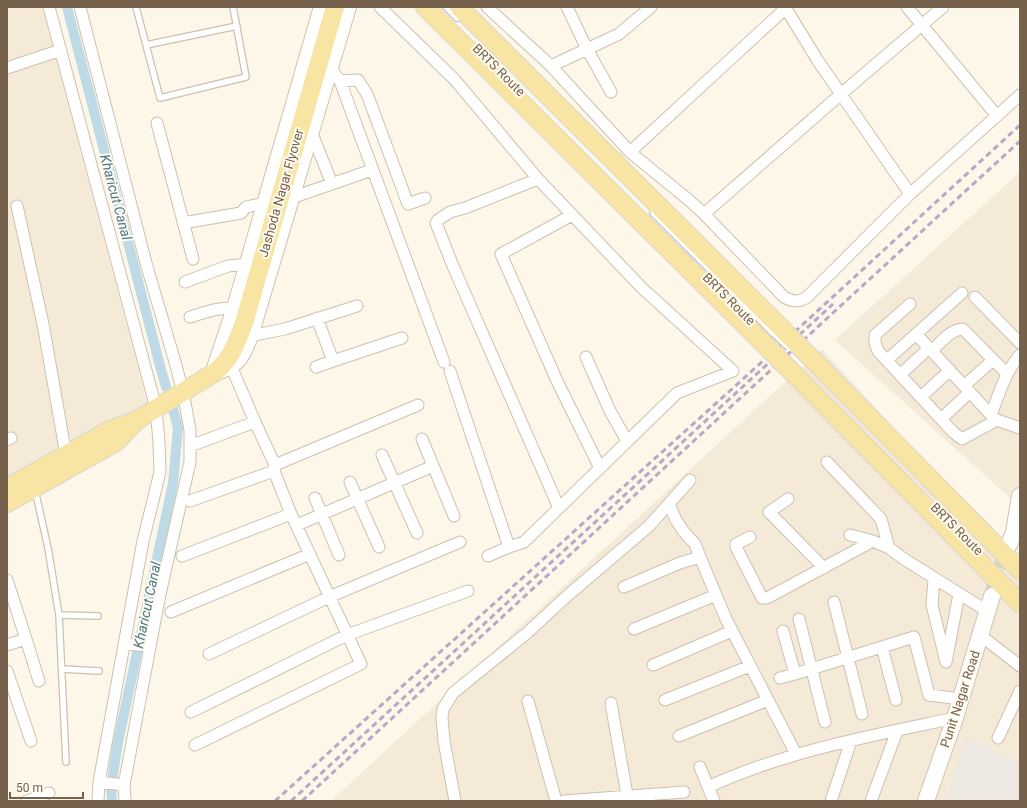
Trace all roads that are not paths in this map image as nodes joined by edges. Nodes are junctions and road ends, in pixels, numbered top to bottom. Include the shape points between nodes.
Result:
1 (49, 7) edge
2 (80, 7) edge
3 (136, 7) edge
4 (233, 7) edge
5 (322, 7) edge
6 (335, 7) edge
7 (348, 7) edge
8 (380, 7) edge
9 (425, 7) edge
10 (446, 7) edge
11 (487, 7) edge
12 (567, 7) edge
13 (651, 7) edge
14 (786, 7) edge
15 (907, 7) edge
16 (943, 7) edge
17 (460, 15) edge
18 (922, 24) junction
19 (237, 26) junction
20 (146, 46) junction
21 (587, 49) junction
22 (61, 50) junction
23 (551, 66) junction
24 (330, 67) junction
25 (7, 68) edge
26 (340, 81) junction
27 (611, 92) dead end
28 (841, 94) junction
29 (1020, 95) edge
30 (997, 116) junction
31 (157, 123) dead end
32 (311, 131) junction
33 (630, 152) junction
34 (372, 170) junction
35 (538, 179) junction
36 (332, 184) junction
37 (910, 194) junction
38 (291, 198) junction
39 (425, 198) dead end
40 (266, 203) junction
41 (17, 206) dead end
42 (650, 210) dead end
43 (704, 214) junction
44 (572, 215) junction
45 (183, 223) junction
46 (193, 259) dead end
47 (248, 264) junction
48 (185, 282) dead end
49 (962, 293) dead end
50 (975, 297) dead end
51 (910, 304) dead end
52 (357, 306) dead end
53 (235, 308) junction
54 (190, 317) dead end
55 (317, 318) junction
56 (916, 334) junction
57 (250, 336) junction
58 (402, 338) dead end
59 (774, 338) junction
60 (1020, 343) edge
61 (930, 350) junction
62 (1020, 355) edge
63 (586, 357) dead end
64 (887, 360) junction
65 (993, 360) junction
66 (332, 361) junction
67 (230, 362) junction
68 (799, 364) junction
69 (316, 367) dead end
70 (950, 370) junction
71 (214, 373) junction
72 (901, 374) junction
73 (1007, 374) junction
74 (967, 389) junction
75 (183, 392) junction
76 (920, 397) junction
77 (418, 405) dead end
78 (156, 408) junction
79 (994, 417) junction
80 (941, 419) junction
81 (137, 420) junction
82 (255, 422) junction
83 (1020, 428) edge
84 (422, 439) dead end
85 (627, 441) junction
86 (190, 446) junction
87 (876, 448) dead end
88 (382, 455) dead end
89 (66, 456) junction
90 (827, 462) dead end
91 (433, 466) junction
92 (275, 468) junction
93 (600, 468) junction
94 (690, 480) dead end
95 (350, 482) dead end
96 (394, 483) junction
97 (7, 488) edge
98 (35, 488) junction
99 (1020, 496) edge
100 (315, 498) dead end
101 (358, 498) junction
102 (788, 499) dead end
103 (190, 501) dead end
104 (7, 503) edge
105 (669, 504) junction
106 (559, 508) junction
107 (291, 514) junction
108 (322, 514) junction
109 (454, 516) dead end
110 (297, 525) junction
111 (416, 533) dead end
112 (850, 534) dead end
113 (750, 537) dead end
114 (1014, 538) tunnel mouth
115 (874, 541) junction
116 (460, 542) dead end
117 (379, 547) dead end
118 (509, 547) junction
119 (889, 548) junction
120 (310, 554) junction
121 (339, 555) dead end
122 (182, 556) dead end
123 (488, 556) dead end
124 (700, 557) junction
125 (824, 568) junction
126 (1020, 570) edge
127 (934, 578) junction
128 (7, 580) edge
129 (624, 588) dead end
130 (468, 592) dead end
131 (959, 594) junction
132 (716, 595) junction
133 (329, 596) junction
134 (992, 596) tunnel mouth
135 (834, 602) dead end
136 (1020, 603) edge
137 (987, 611) junction
138 (171, 612) dead end
139 (59, 616) junction
140 (98, 616) dead end
141 (799, 619) dead end
142 (634, 629) dead end
143 (732, 631) junction
144 (783, 631) dead end
145 (347, 635) junction
146 (980, 636) junction
147 (26, 639) junction
148 (124, 644) junction
149 (7, 645) edge
150 (150, 646) junction
151 (882, 647) junction
152 (209, 654) dead end
153 (848, 658) junction
154 (653, 665) dead end
155 (750, 666) junction
156 (1020, 666) edge
157 (812, 668) junction
158 (62, 669) junction
159 (7, 671) edge
160 (99, 671) dead end
161 (795, 674) junction
162 (780, 678) dead end
163 (39, 681) dead end
164 (1020, 691) edge
165 (960, 699) junction
166 (665, 700) dead end
167 (768, 700) junction
168 (896, 700) dead end
169 (528, 701) dead end
170 (611, 703) dead end
171 (191, 712) dead end
172 (862, 714) dead end
173 (955, 718) junction
174 (826, 722) dead end
175 (897, 731) junction
176 (679, 736) dead end
177 (998, 738) dead end
178 (31, 741) dead end
179 (851, 741) junction
180 (195, 745) dead end
181 (796, 754) junction
182 (66, 762) dead end
183 (700, 767) dead end
184 (100, 782) junction
185 (123, 785) junction
186 (708, 787) junction
187 (684, 792) dead end
188 (49, 793) dead end
189 (627, 798) edge
190 (27, 801) edge
191 (98, 801) edge
192 (125, 801) edge
193 (455, 801) edge
194 (556, 801) edge
195 (564, 801) edge
196 (714, 801) edge
197 (830, 801) edge
198 (871, 801) edge
199 (926, 801) edge

1 - 22 street
2 - 75 street via 144,256
3 - 20 lane
4 - 19 lane
5 - 40 street
6 - 67 main road, Jashoda Nagar Flyover via 244,323
7 - 24 street
8 - 35 street via 455,80
9 - 59 main road
10 - 17 lane
11 - 23 street
12 - 21 street
13 - 21 street via 619,34
14 - 28 street
14 - 33 street
15 - 18 street
16 - 18 street
17 - 59 main road
18 - 28 street
18 - 30 street
19 - 20 lane
19 - 20 lane via 246,77 160,98
21 - 23 street
21 - 27 street
22 - 25 street
22 - 78 street
23 - 33 street
24 - 26 street
24 - 32 street
26 - 34 street
26 - 39 street via 358,80 367,94 408,204
28 - 37 street
28 - 43 street
29 - 30 street
30 - 37 street
31 - 45 street
32 - 36 street
32 - 38 street
33 - 43 street
34 - 36 street
34 - 118 street via 447,367
35 - 44 street
35 - 106 street via 450,212 436,223
36 - 38 street
37 - 43 street via 806,298 796,301 784,297
38 - 57 street
40 - 45 street via 246,207 241,213
40 - 47 street
41 - 89 street via 44,324
42 - 59 lane, BRTS Route
44 - 85 street via 641,287 733,371 677,393
44 - 93 street via 501,254 558,383
45 - 46 street
47 - 48 street via 228,266
47 - 53 street
49 - 56 street
50 - 60 street
51 - 64 street via 875,335 878,351
52 - 55 street
53 - 54 street via 217,309
53 - 71 street
55 - 57 street
55 - 66 street
56 - 61 street
56 - 64 street
57 - 67 street via 239,358
58 - 66 street
59 - 68 main road, bridge
61 - 65 street via 953,331 963,329
61 - 70 street
61 - 72 street
62 - 73 street
63 - 85 street via 610,411
64 - 72 street
65 - 73 street
65 - 74 street
66 - 69 street
67 - 71 main road, Jashoda Nagar Flyover via 225,363
67 - 82 street
68 - 87 lane
68 - 126 main road
68 - 136 main road
70 - 74 street
70 - 76 street
71 - 75 main road, Jashoda Nagar Flyover
72 - 76 street
73 - 79 street
74 - 79 street
74 - 80 street
75 - 78 main road, Jashoda Nagar Flyover
75 - 86 street via 190,430
76 - 80 street
77 - 92 street
78 - 81 main road, Jashoda Nagar Flyover
78 - 148 street via 160,472 143,541
79 - 80 street via 962,439
79 - 83 street
81 - 89 main road via 110,430
81 - 98 main road via 116,442
82 - 86 street
82 - 92 street
84 - 91 street
85 - 93 street
86 - 150 street via 190,462
88 - 96 street
89 - 97 main road
90 - 119 street via 881,519
91 - 96 street
91 - 109 street
92 - 103 street
92 - 107 street
93 - 106 street
94 - 105 street
95 - 101 street
96 - 101 street
96 - 111 street
98 - 104 main road
98 - 139 lane
99 - 114 street
100 - 108 street
101 - 108 street
101 - 117 street
102 - 125 street via 769,512
105 - 124 street via 680,526 695,544
105 - 193 street via 649,526 527,633 453,693 442,718
106 - 118 street via 524,542
107 - 110 street
107 - 122 street
108 - 110 street
108 - 121 street
110 - 120 street
112 - 115 street
113 - 125 street via 736,544 736,547 762,598 770,597
115 - 119 street
115 - 125 street
116 - 133 street
118 - 123 street
119 - 127 street
120 - 133 street
120 - 138 street
124 - 129 street
124 - 132 street
127 - 131 street
127 - 131 street via 932,605 946,666
128 - 147 street
130 - 145 street
131 - 137 street
132 - 142 street
132 - 143 street
133 - 145 street
133 - 152 street
134 - 137 street, Punit Nagar Road
135 - 153 street
137 - 146 street, Punit Nagar Road
139 - 140 lane
139 - 158 lane
141 - 157 street
143 - 154 street
143 - 155 street
144 - 161 street
145 - 171 street
145 - 180 street via 361,664
146 - 156 street
146 - 165 street, Punit Nagar Road
147 - 149 street
147 - 163 street
148 - 150 street
148 - 184 street
150 - 185 street
151 - 153 street
151 - 165 street via 914,637 929,695
151 - 168 street
153 - 157 street
153 - 172 street
155 - 166 street
155 - 167 street
157 - 161 street
157 - 174 street
158 - 160 lane
158 - 182 lane
159 - 178 street
161 - 162 street
164 - 177 street
165 - 173 street, Punit Nagar Road
167 - 176 street
167 - 181 street
169 - 194 street
170 - 189 street
173 - 175 street
173 - 199 street, Punit Nagar Road
175 - 179 street
175 - 198 street
179 - 181 street
179 - 197 street
181 - 186 street via 750,769
183 - 186 street
184 - 185 street
184 - 191 street
185 - 192 street
186 - 196 street
187 - 189 street
188 - 190 street
189 - 195 street

